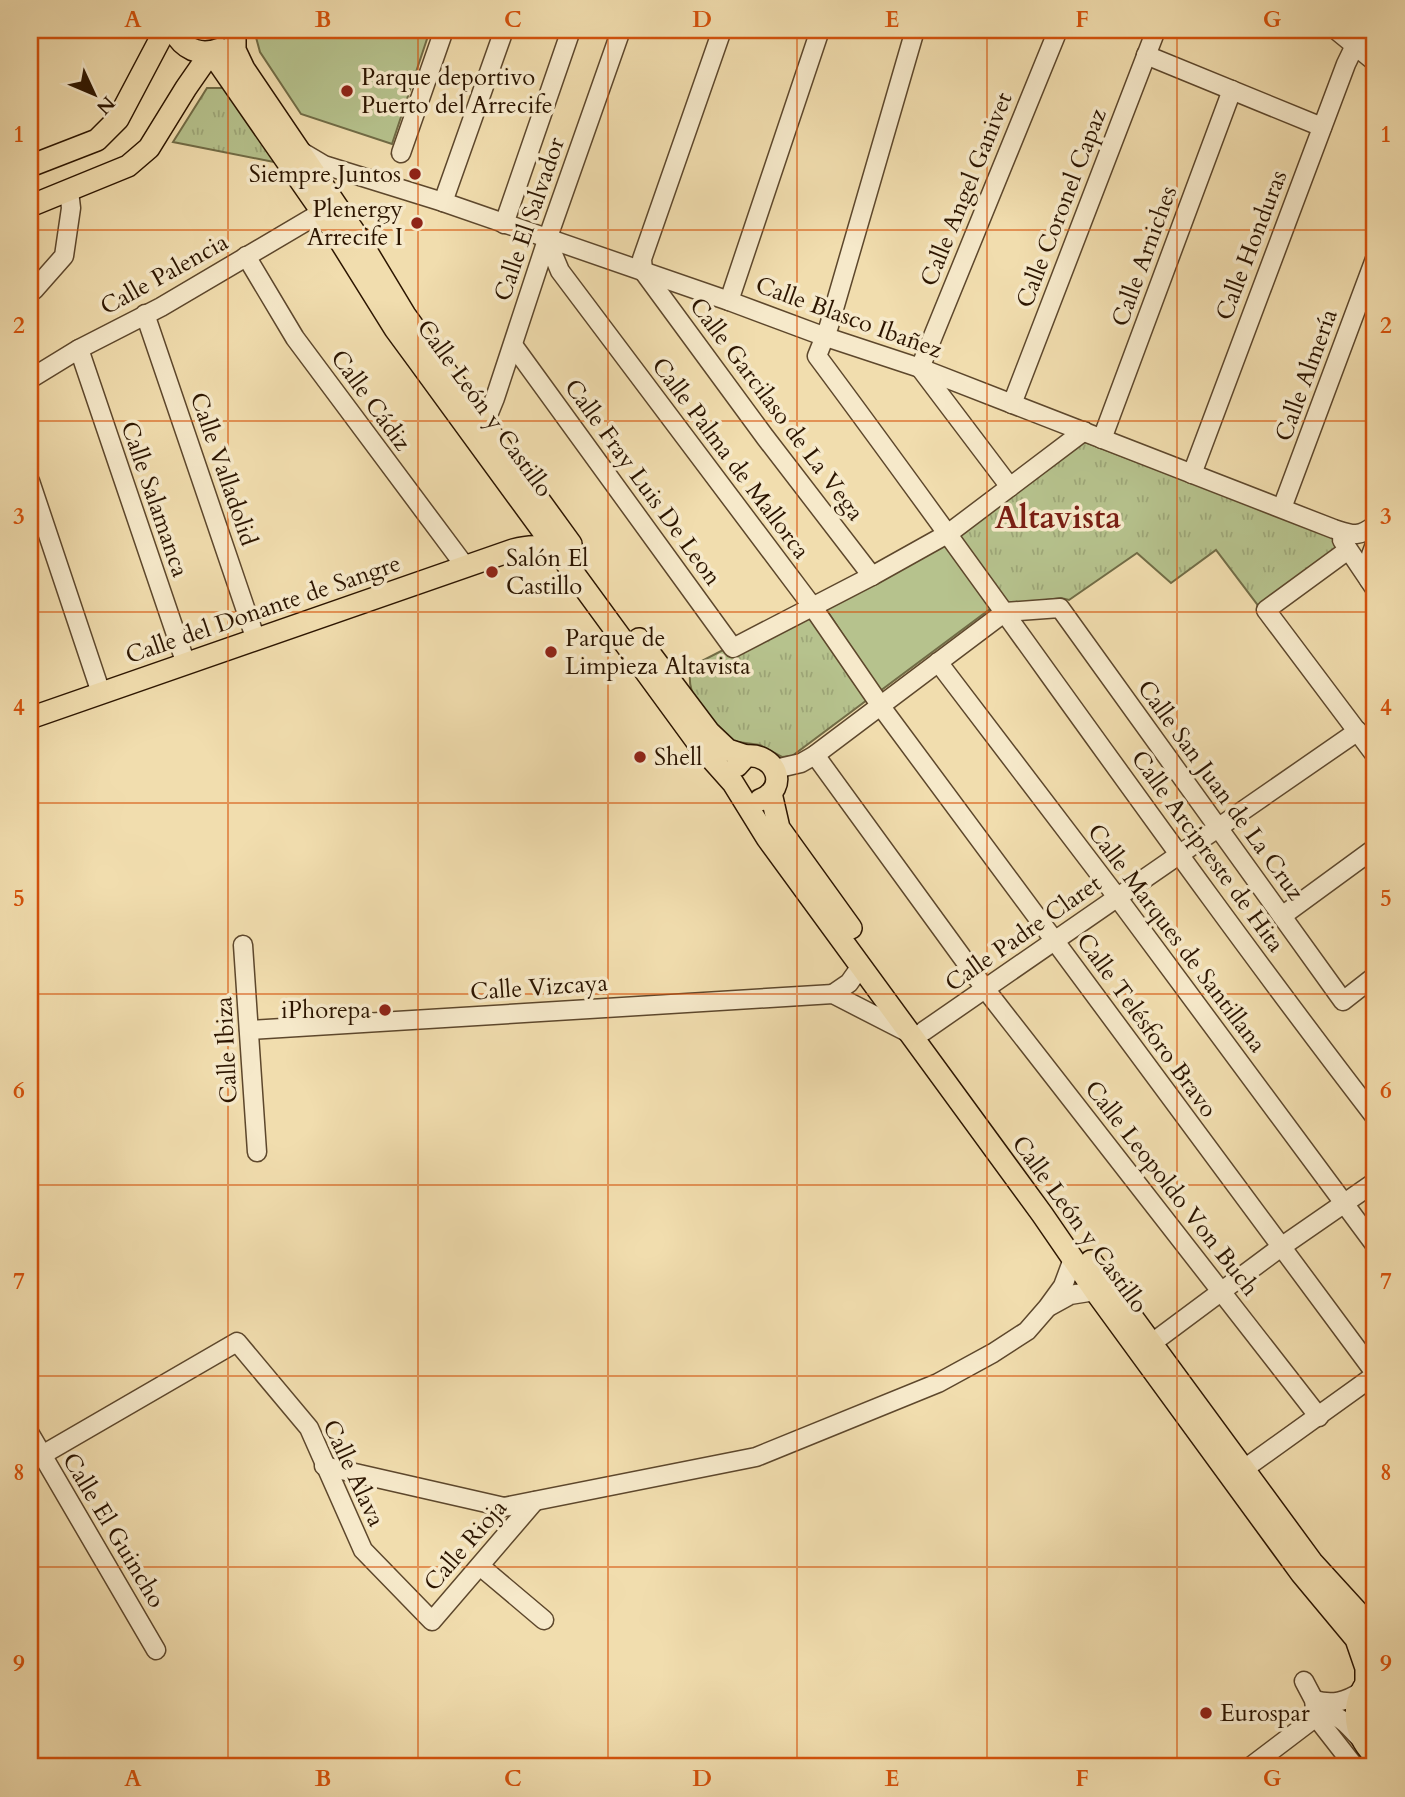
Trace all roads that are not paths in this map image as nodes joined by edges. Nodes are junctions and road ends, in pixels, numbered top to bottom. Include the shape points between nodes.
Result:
1 (165, 30) edge
2 (173, 30) edge
3 (444, 30) edge
4 (504, 30) edge
5 (571, 30) edge
6 (621, 30) edge
7 (722, 30) edge
8 (820, 30) edge
9 (915, 30) edge
10 (1058, 30) edge
11 (1156, 30) edge
12 (1336, 30) edge
13 (235, 32) edge
14 (1356, 37) edge
15 (1375, 47) edge
16 (211, 52) junction
17 (1146, 55) junction
18 (1375, 62) edge
19 (227, 77) junction
20 (186, 88) junction
21 (1232, 90) junction
22 (1322, 127) junction
23 (301, 151) junction
24 (401, 153) dead end
25 (30, 166) edge
26 (69, 191) junction
27 (443, 202) junction
28 (30, 206) edge
29 (322, 212) junction
30 (504, 224) junction
31 (547, 240) junction
32 (246, 256) junction
33 (1375, 259) edge
34 (643, 271) junction
35 (30, 291) edge
36 (729, 301) junction
37 (145, 314) junction
38 (823, 336) junction
39 (513, 345) junction
40 (79, 349) junction
41 (920, 368) junction
42 (30, 379) edge
43 (1012, 404) junction
44 (484, 425) junction
45 (1084, 431) junction
46 (1102, 439) junction
47 (1192, 474) junction
48 (30, 481) edge
49 (1010, 487) junction
50 (1282, 509) junction
51 (531, 516) junction
52 (1375, 525) edge
53 (1334, 529) junction
54 (949, 533) junction
55 (1375, 544) edge
56 (513, 550) junction
57 (1348, 550) junction
58 (560, 555) junction
59 (465, 566) junction
60 (872, 576) junction
61 (1372, 585) edge
62 (812, 606) junction
63 (1004, 612) junction
64 (256, 640) junction
65 (938, 662) junction
66 (186, 664) junction
67 (101, 693) junction
68 (880, 705) junction
69 (30, 718) edge
70 (1358, 731) junction
71 (815, 755) junction
72 (1375, 755) edge
73 (746, 756) junction
74 (775, 769) junction
75 (737, 789) junction
76 (771, 793) junction
77 (1218, 827) junction
78 (1375, 848) edge
79 (1179, 855) junction
80 (1118, 897) junction
81 (1282, 916) junction
82 (1055, 942) junction
83 (243, 945) dead end
84 (855, 975) junction
85 (1372, 985) edge
86 (986, 990) junction
87 (833, 994) junction
88 (858, 1007) junction
89 (249, 1030) junction
90 (917, 1033) junction
91 (1375, 1115) edge
92 (257, 1152) dead end
93 (1375, 1182) edge
94 (1345, 1203) junction
95 (1375, 1245) edge
96 (1281, 1247) junction
97 (1073, 1259) junction
98 (1095, 1291) junction
99 (1220, 1291) junction
100 (1047, 1308) junction
101 (1152, 1343) junction
102 (1375, 1374) edge
103 (1319, 1417) junction
104 (30, 1434) edge
105 (36, 1459) edge
106 (324, 1466) junction
107 (1244, 1469) junction
108 (535, 1501) junction
109 (480, 1566) junction
110 (544, 1620) dead end
111 (432, 1621) joint
112 (1375, 1630) edge
113 (156, 1650) dead end
114 (1304, 1681) dead end
115 (1368, 1683) edge
116 (1315, 1709) junction
117 (1369, 1753) edge
118 (1250, 1767) edge
119 (1355, 1767) edge

1 - 25 main road via 118,119 97,140
2 - 16 main road via 188,48
3 - 24 street
4 - 27 street
5 - 30 street
6 - 31 street, Calle El Salvador
7 - 34 street via 642,259
8 - 36 street
9 - 38 street
10 - 41 street, Calle Angel Ganivet
11 - 17 street, Calle Coronel Capaz
12 - 14 street
13 - 16 main road
13 - 23 main road, Calle León y Castillo via 235,50 244,69
14 - 15 street
14 - 18 street
14 - 22 street, Calle Honduras
16 - 19 main road, Calle León y Castillo
16 - 20 main road
17 - 21 street
17 - 43 street, Calle Coronel Capaz
19 - 20 main road via 216,72 204,75
19 - 29 main road, Calle León y Castillo
20 - 26 main road via 149,148 128,166
21 - 22 street
21 - 46 street, Calle Arniches
22 - 47 street, Calle Honduras
23 - 27 street, Calle Blasco Ibañez via 324,165
23 - 44 main road, Calle León y Castillo via 405,315
26 - 28 main road
26 - 35 street via 64,256
27 - 30 street, Calle Blasco Ibañez
29 - 32 street, Calle Palencia
29 - 51 main road, Calle León y Castillo via 396,329
30 - 31 street, Calle Blasco Ibañez
31 - 34 street, Calle Blasco Ibañez
31 - 39 street, Calle El Salvador
31 - 62 street, Calle Palma de Mallorca via 560,271
32 - 37 street, Calle Palencia
32 - 59 street, Calle Cádiz via 295,338
33 - 50 street, Calle Almería
34 - 36 street, Calle Blasco Ibañez
34 - 60 street, Calle Garcilaso de La Vega
36 - 38 street, Calle Blasco Ibañez
37 - 40 street, Calle Palencia
37 - 64 street, Calle Valladolid
38 - 41 street, Calle Blasco Ibañez
38 - 54 street, Calle Arcipreste de Hita via 817,356
39 - 44 street, Calle El Salvador
39 - 62 street, Calle Fray Luis De Leon via 733,648
40 - 42 street, Calle Palencia
40 - 66 street, Calle Salamanca
41 - 43 street, Calle Blasco Ibañez
41 - 49 street
43 - 45 street, Calle Blasco Ibañez
44 - 73 main road, Calle León y Castillo via 709,732 729,750
45 - 46 street, Calle Blasco Ibañez
45 - 49 street
46 - 47 street, Calle Blasco Ibañez
47 - 50 street, Calle Blasco Ibañez
48 - 67 street
49 - 54 street
50 - 53 street, Calle Blasco Ibañez
51 - 56 main road via 533,529 528,539
51 - 58 main road, Calle León y Castillo
52 - 53 street, Calle Blasco Ibañez via 1363,534
53 - 57 street
54 - 60 street
54 - 63 street, Calle Arcipreste de Hita
55 - 61 street
56 - 58 main road, Calle del Donante de Sangre via 544,546
56 - 59 main road, Calle del Donante de Sangre
57 - 61 street
57 - 70 street via 1266,610
58 - 75 main road, Calle León y Castillo via 700,746
59 - 64 main road, Calle del Donante de Sangre
60 - 62 street
62 - 68 street, Calle Palma de Mallorca
63 - 65 street
63 - 77 street, Calle San Juan de La Cruz via 1060,608
63 - 79 street, Calle Arcipreste de Hita
64 - 66 main road, Calle del Donante de Sangre
65 - 68 street
65 - 80 street, Calle Marques de Santillana
66 - 67 main road, Calle del Donante de Sangre
67 - 69 main road, Calle del Donante de Sangre
68 - 71 street
68 - 82 street, Calle Telésforo Bravo
70 - 72 street
70 - 77 street, Calle Padre Claret
71 - 74 street
71 - 86 street
73 - 74 main road via 762,758
73 - 75 main road via 737,766
74 - 76 main road via 776,785
75 - 76 main road via 760,800
75 - 84 main road, Calle León y Castillo
76 - 90 main road, Calle León y Castillo via 779,828
77 - 79 street, Calle Padre Claret
77 - 81 street, Calle San Juan de La Cruz
78 - 81 street
79 - 80 street, Calle Padre Claret
79 - 91 street, Calle Arcipreste de Hita
80 - 82 street, Calle Padre Claret
80 - 94 street, Calle Marques de Santillana
81 - 85 street, Calle San Juan de La Cruz via 1343,1001
82 - 86 street, Calle Padre Claret
82 - 96 street, Calle Telésforo Bravo
83 - 89 street, Calle Ibiza
84 - 87 street
84 - 88 street
84 - 90 main road, Calle León y Castillo
86 - 90 street, Calle Padre Claret
86 - 99 street, Calle Leopoldo Von Buch
87 - 88 street
87 - 89 street, Calle Vizcaya
88 - 90 street
89 - 92 street, Calle Ibiza
90 - 97 main road, Calle León y Castillo
90 - 101 main road, Calle León y Castillo
93 - 94 street
94 - 95 street, Calle Marques de Santillana
94 - 96 street
96 - 99 street
96 - 102 street, Calle Telésforo Bravo
97 - 98 main road, Calle León y Castillo
97 - 100 street via 1063,1286
98 - 100 street via 1070,1295
98 - 115 main road, Calle León y Castillo via 1301,1573 1356,1639
99 - 101 street
99 - 103 street, Calle Leopoldo Von Buch
100 - 108 street via 1027,1331 938,1383 756,1457
101 - 107 main road, Calle León y Castillo
102 - 103 street
103 - 107 street
104 - 105 street, Calle El Guincho
105 - 106 street, Calle Alava via 237,1342 309,1428
105 - 113 street, Calle El Guincho
106 - 108 street via 505,1507
106 - 111 street, Calle Alava via 363,1550
107 - 112 main road, Calle León y Castillo via 1312,1562
108 - 109 street, Calle Rioja
109 - 110 street
109 - 111 street, Calle Rioja
114 - 116 street
115 - 116 street via 1350,1699
115 - 117 main road, Calle León y Castillo via 1356,1715
116 - 117 street via 1339,1718
116 - 118 street
116 - 119 street

